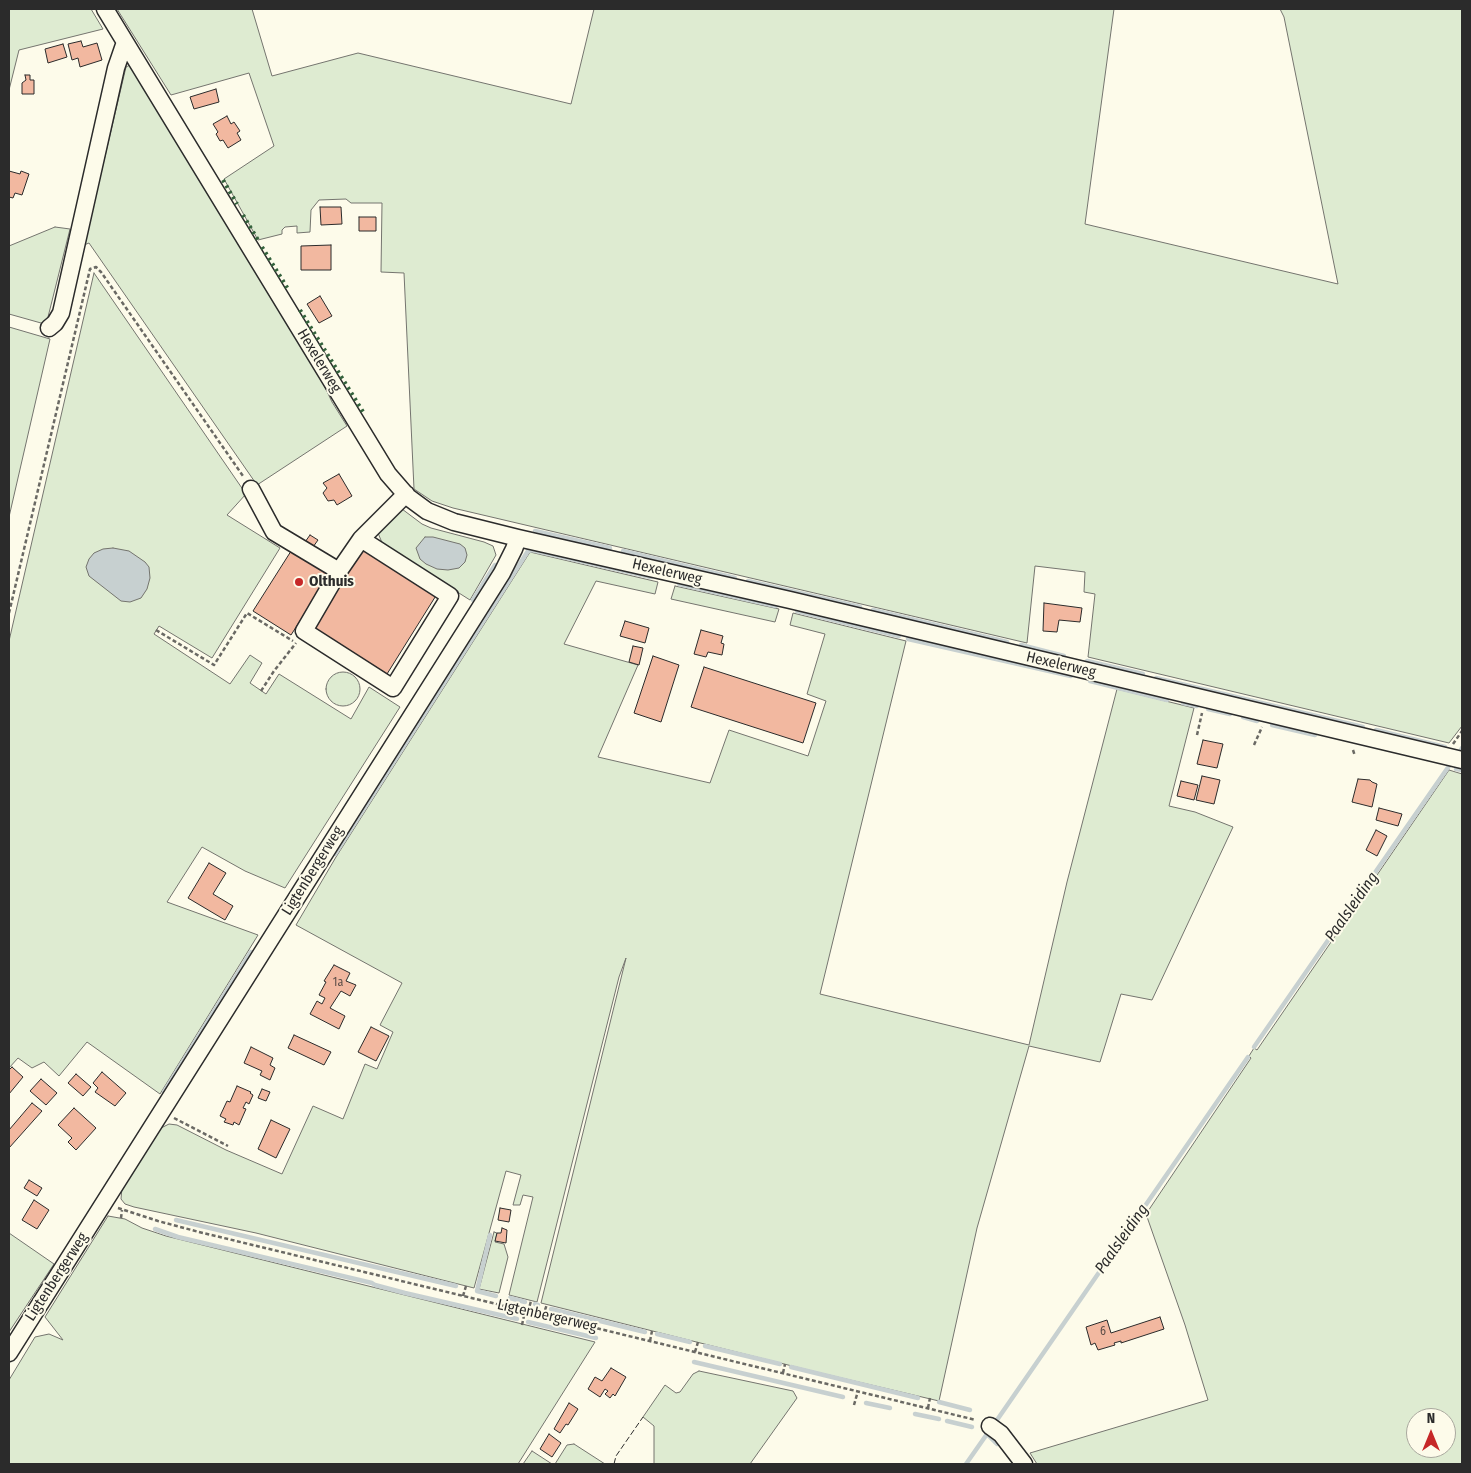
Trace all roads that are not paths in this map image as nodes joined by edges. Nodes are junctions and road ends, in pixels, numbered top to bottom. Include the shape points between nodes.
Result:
1 (105, 9) edge
2 (125, 42) junction
3 (49, 328) dead end
4 (251, 489) road end
5 (406, 494) junction
6 (518, 538) junction
7 (360, 539) junction
8 (339, 571) junction
9 (1457, 759) edge
10 (9, 1352) edge
11 (990, 1426) road end
12 (1024, 1464) edge

1 - 2 street, Hexelerweg
2 - 3 street via 116,68 61,313 56,324
2 - 5 street, Hexelerweg via 383,466
4 - 8 street via 274,532
5 - 6 street, Hexelerweg via 435,515
5 - 7 street
6 - 9 street, Hexelerweg
6 - 10 street, Ligtenbergerweg via 502,573
7 - 8 street
7 - 8 street via 450,596 393,688 300,637
11 - 12 street via 1002,1434

